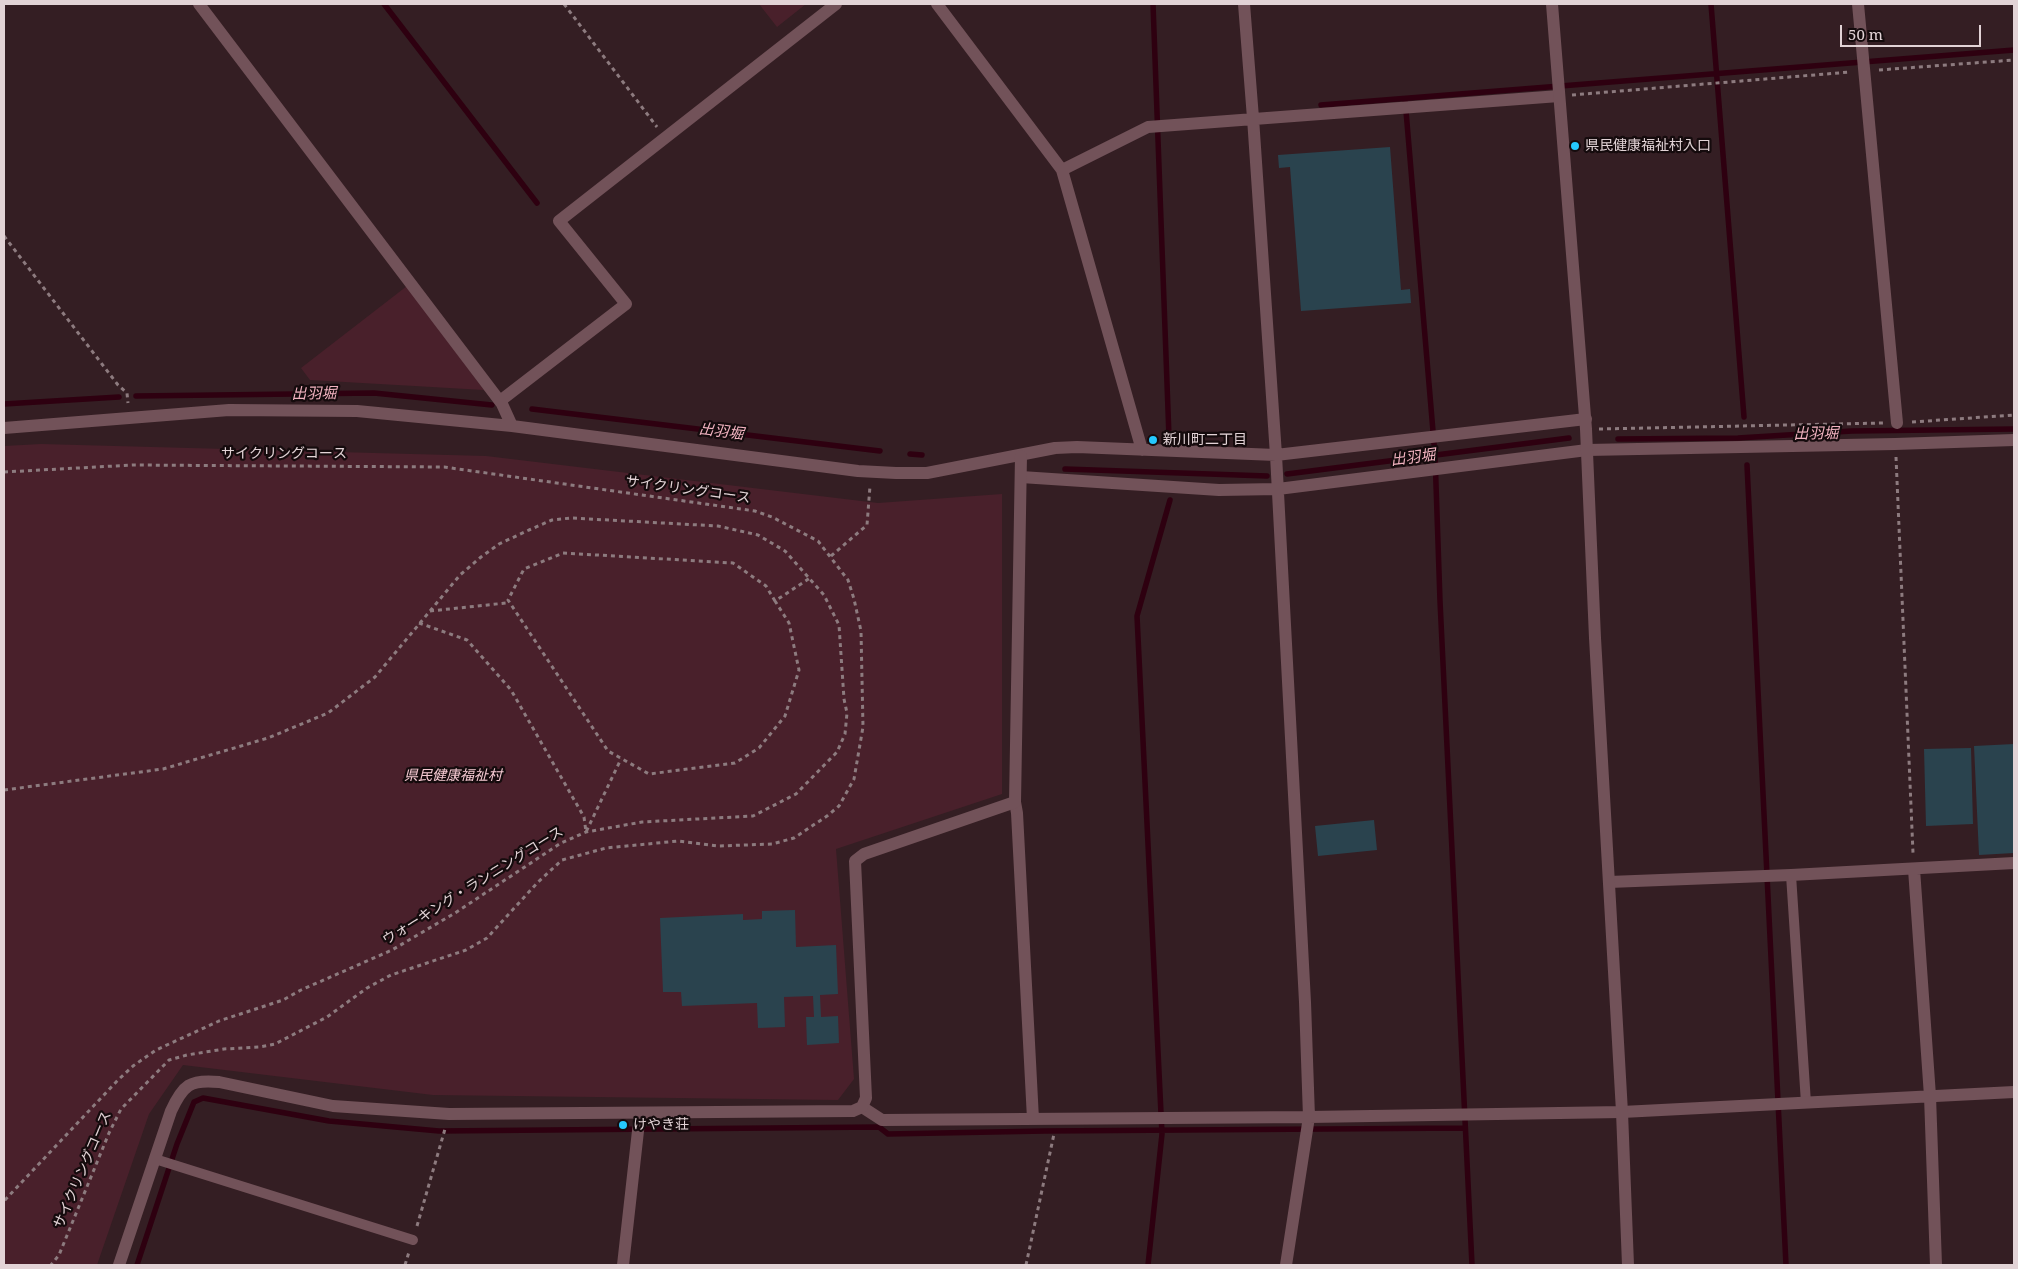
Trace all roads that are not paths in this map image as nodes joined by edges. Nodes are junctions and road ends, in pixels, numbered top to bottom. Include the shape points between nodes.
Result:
1 (199, 4) edge
2 (836, 4) edge
3 (937, 4) edge
4 (1244, 4) edge
5 (1552, 4) edge
6 (1858, 4) edge
7 (1559, 96) junction
8 (1254, 118) junction
9 (1062, 170) junction
10 (500, 401) junction
11 (1897, 423) road end
12 (1586, 424) junction
13 (512, 426) junction
14 (4, 428) edge
15 (2014, 440) edge
16 (1142, 450) junction
17 (1587, 450) junction
18 (1022, 456) junction
19 (1276, 456) junction
20 (1021, 476) junction
21 (1278, 489) junction
22 (1015, 802) junction
23 (2014, 863) edge
24 (1914, 870) junction
25 (1791, 875) junction
26 (1609, 882) junction
27 (2014, 1092) edge
28 (1930, 1096) junction
29 (1806, 1103) junction
30 (862, 1107) junction
31 (1622, 1112) junction
32 (640, 1113) junction
33 (1309, 1117) junction
34 (1033, 1119) junction
35 (155, 1159) junction
36 (413, 1240) road end
37 (119, 1265) edge
38 (623, 1265) edge
39 (1286, 1265) edge
40 (1628, 1265) edge
41 (1936, 1265) edge

1 - 10 street
2 - 10 street via 559,221 626,304
3 - 9 street
4 - 8 street
5 - 7 street
6 - 11 street
7 - 8 street
7 - 12 street
8 - 9 street via 1148,127
8 - 19 street
9 - 16 street
10 - 13 street
12 - 17 street
12 - 19 street
13 - 14 street via 357,411 229,410
13 - 18 street via 858,472 927,473
15 - 17 street
16 - 18 street via 1077,446
16 - 19 street
17 - 21 street
17 - 26 street
18 - 20 street
19 - 21 street
20 - 21 street via 1219,490
20 - 22 street
21 - 33 street
22 - 30 street via 864,854 855,861 866,1098
22 - 34 street
23 - 24 street
24 - 25 street
24 - 28 street
25 - 26 street
25 - 29 lane
26 - 31 street
27 - 28 street
28 - 29 street
28 - 41 street
29 - 31 street
30 - 32 street via 852,1111
30 - 34 street via 882,1120
31 - 33 street
31 - 40 street
32 - 35 street via 449,1114 334,1106 203,1081 190,1083 179,1094
32 - 38 street
33 - 34 street
33 - 39 street
35 - 36 lane
35 - 37 street

